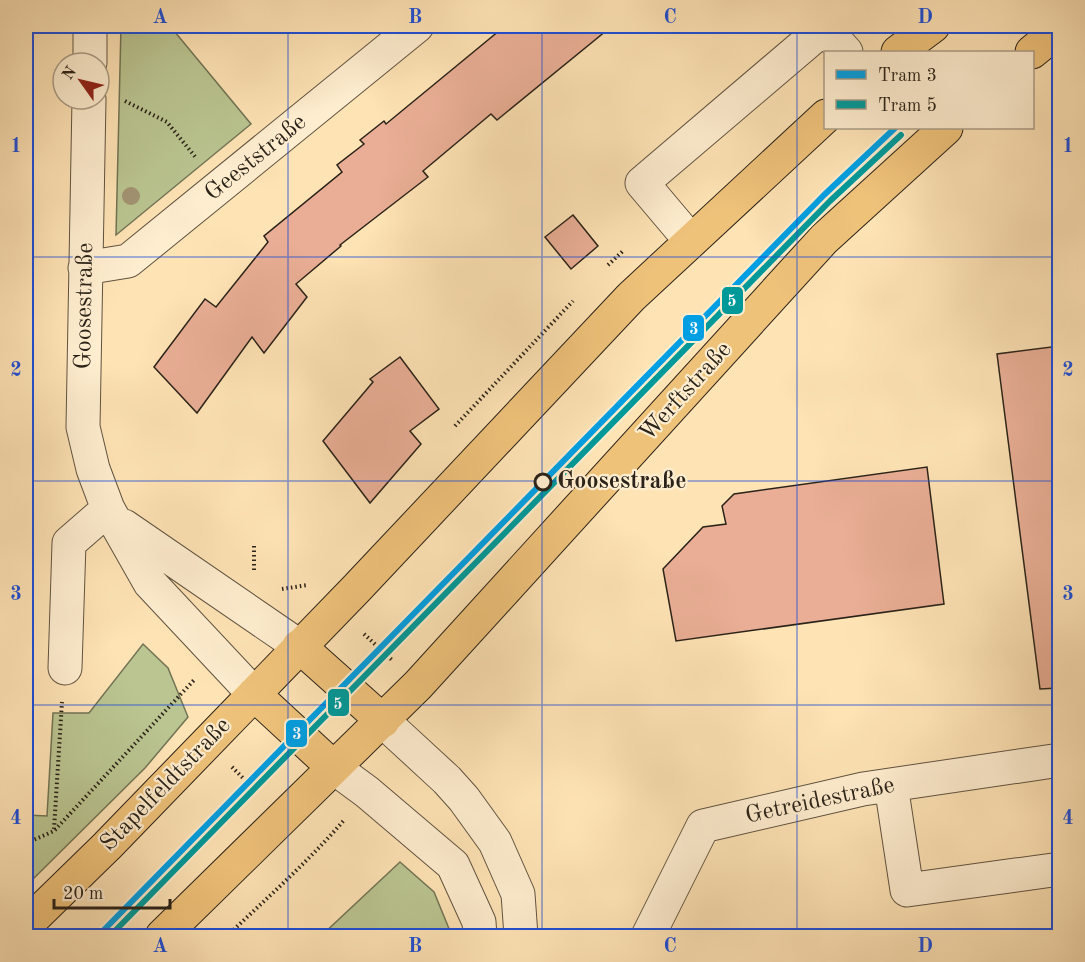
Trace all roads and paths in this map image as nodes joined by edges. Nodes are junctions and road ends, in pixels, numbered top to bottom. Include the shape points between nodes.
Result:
1 (90, 26) edge
2 (417, 26) edge
3 (933, 26) edge
4 (1059, 28) edge
5 (90, 51) edge
6 (845, 51) edge
7 (899, 51) edge
8 (1033, 51) edge
9 (111, 102) edge
10 (103, 111) edge
11 (824, 117) edge
12 (945, 129) edge
13 (220, 187) junction
14 (691, 241) junction
15 (85, 268) junction
16 (112, 514) junction
17 (337, 609) junction
18 (299, 646) junction
19 (65, 668) joint
20 (418, 685) junction
21 (254, 694) junction
22 (383, 721) junction
23 (213, 736) junction
24 (1059, 760) edge
25 (333, 767) junction
26 (891, 785) junction
27 (283, 817) junction
28 (54, 831) junction
29 (26, 840) edge
30 (1059, 869) edge
31 (26, 925) edge
32 (162, 936) edge
33 (227, 936) edge
34 (480, 936) edge
35 (521, 936) edge
36 (648, 936) edge

1 - 5 street
2 - 13 street, Geeststraße
3 - 7 main road
4 - 8 main road
6 - 14 street via 824,28 642,183
9 - 13 path via 167,122
10 - 15 street, Goosestraße
11 - 14 main road
12 - 20 main road, Werftstraße via 824,239
13 - 15 street, Geeststraße via 128,261
14 - 17 main road via 623,305
15 - 16 street, Goosestraße via 83,427 93,469
16 - 18 street via 171,560
16 - 19 street via 69,543
16 - 21 street, Goosestraße via 150,583
17 - 18 main road
17 - 20 path
18 - 21 main road
18 - 22 main road
19 - 28 path
20 - 22 main road, Werftstraße
21 - 23 main road, Stapelfeldtstraße
21 - 25 main road
22 - 25 main road, Werftstraße
22 - 35 street via 447,780 495,842 518,894
23 - 27 path via 218,754
23 - 28 path via 198,676
23 - 31 main road, Stapelfeldtstraße
24 - 26 street, Getreidestraße
25 - 27 main road
25 - 34 street via 453,865 479,922
26 - 30 street via 907,890
26 - 36 street, Getreidestraße via 703,826
27 - 32 main road
27 - 33 path via 319,849
28 - 29 path

